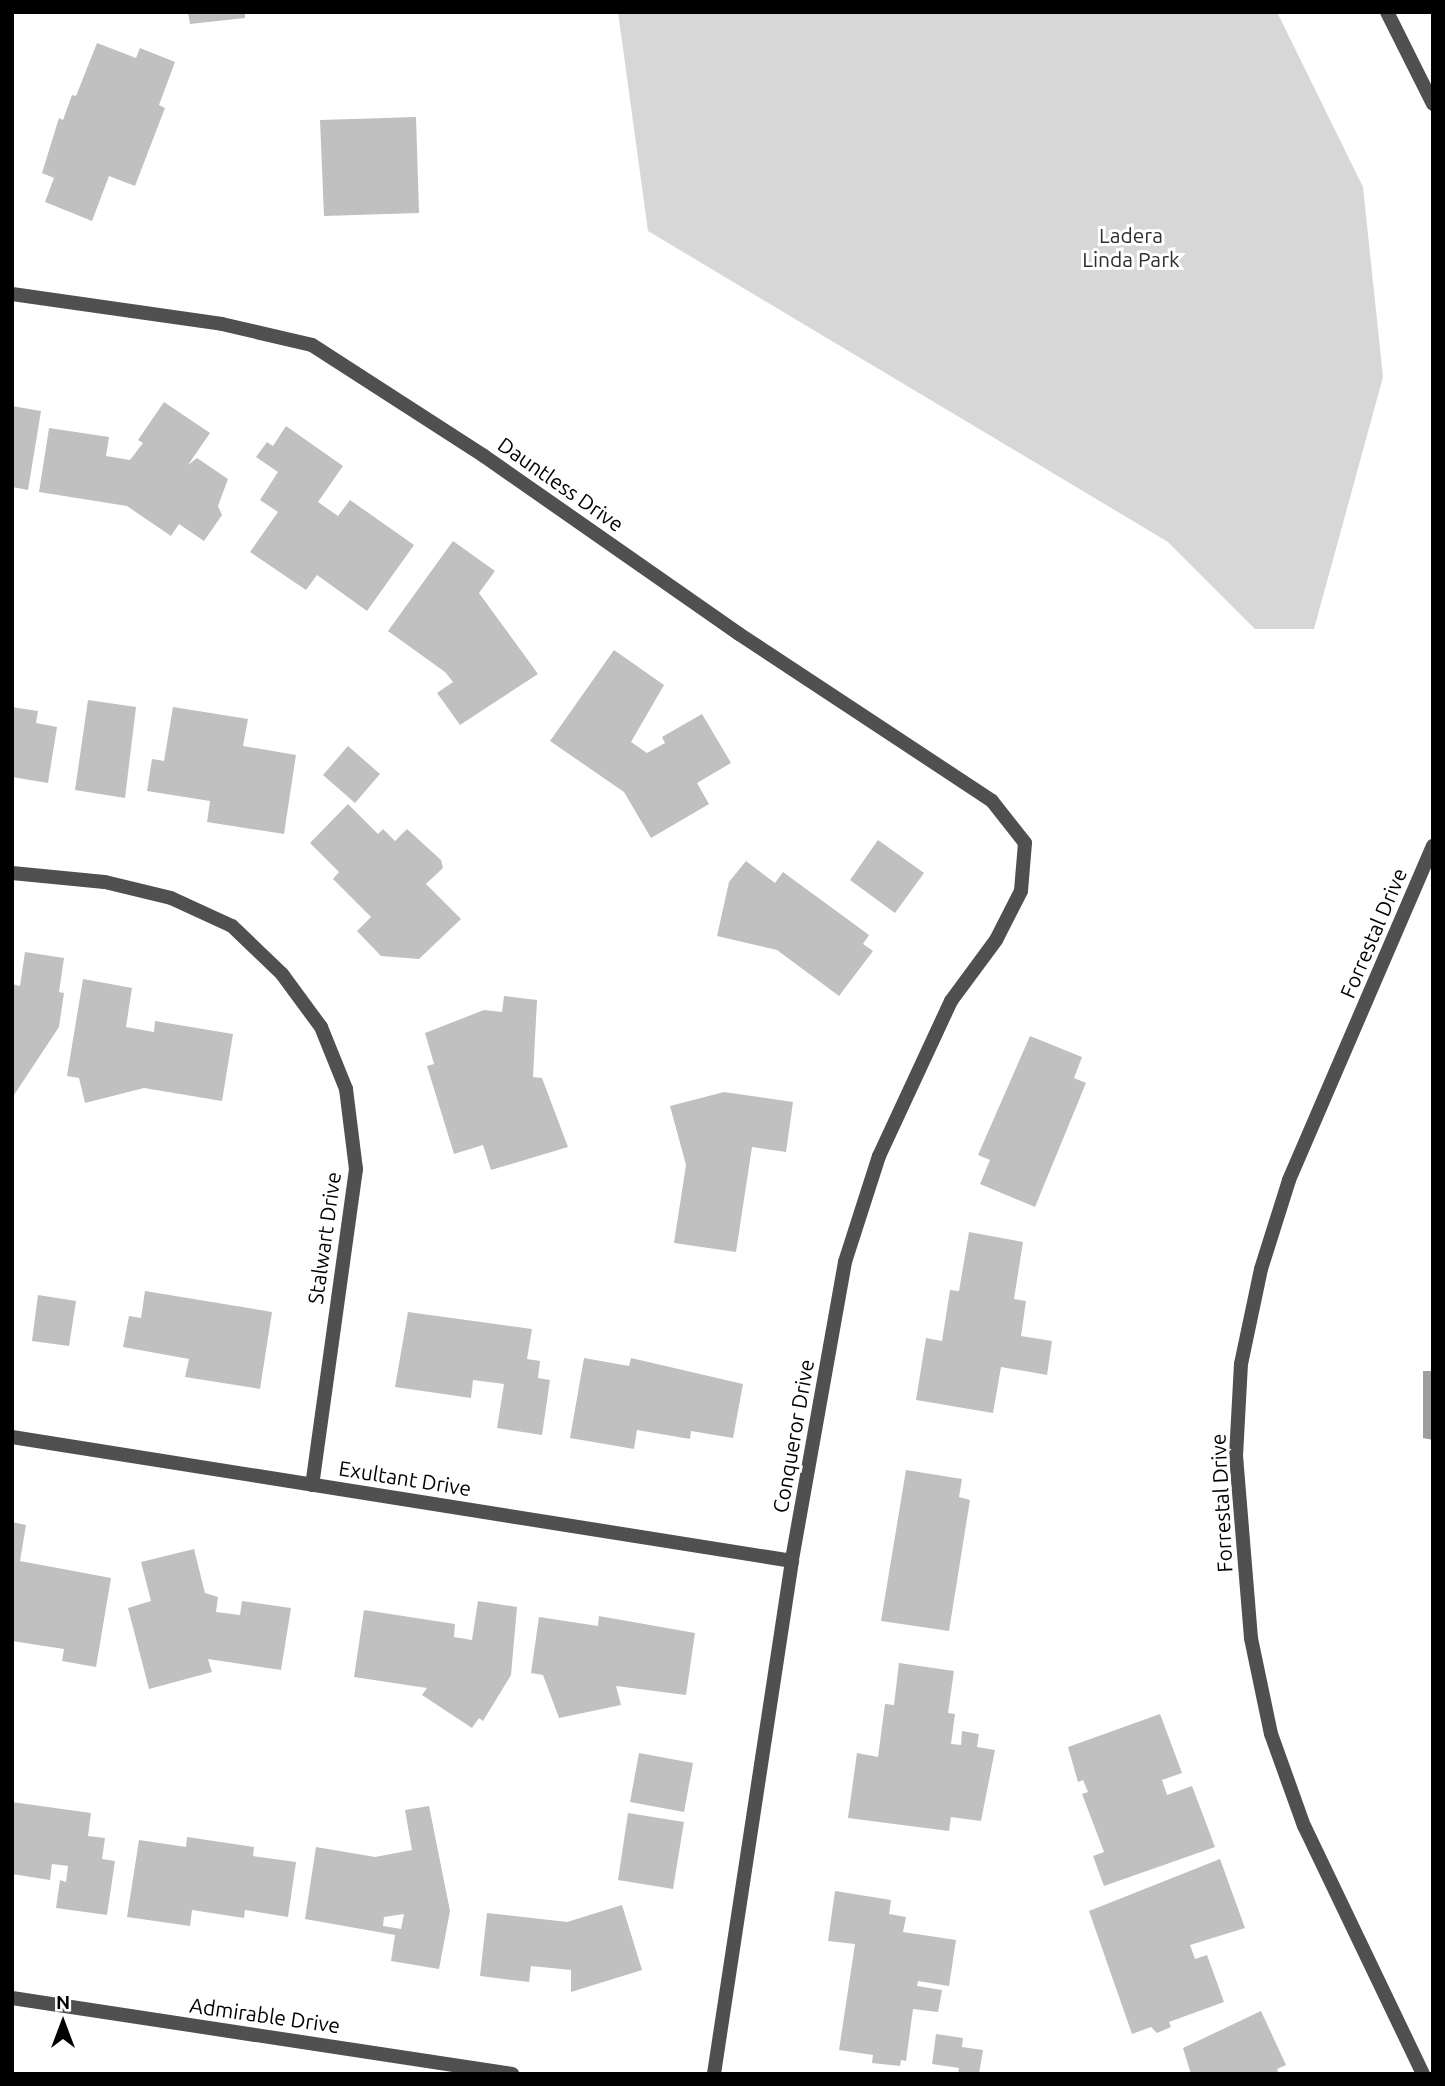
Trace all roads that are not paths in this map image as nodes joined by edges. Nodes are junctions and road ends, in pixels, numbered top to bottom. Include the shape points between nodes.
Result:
1 (1387, 12) edge
2 (1433, 104) edge
3 (12, 294) edge
4 (1025, 843) joint
5 (1433, 846) edge
6 (12, 873) edge
7 (12, 1437) edge
8 (312, 1485) junction
9 (792, 1561) junction
10 (12, 1998) edge
11 (512, 2074) edge
12 (714, 2074) edge
13 (1423, 2074) edge

1 - 2 street
3 - 4 street, Dauntless Drive via 222,324 312,345 484,456 739,634 992,801
4 - 9 street, Conqueror Drive via 1021,891 996,940 951,1001 879,1156 853,1235
5 - 13 street, Forrestal Drive via 1289,1180 1261,1269 1241,1364 1236,1456 1251,1638 1271,1734 1304,1826
6 - 8 street, Stalwart Drive via 105,882 171,898 232,926 282,974 321,1027 346,1090 356,1169
7 - 8 street, Exultant Drive
8 - 9 street, Exultant Drive
9 - 12 street, Conqueror Drive
10 - 11 street, Admirable Drive

